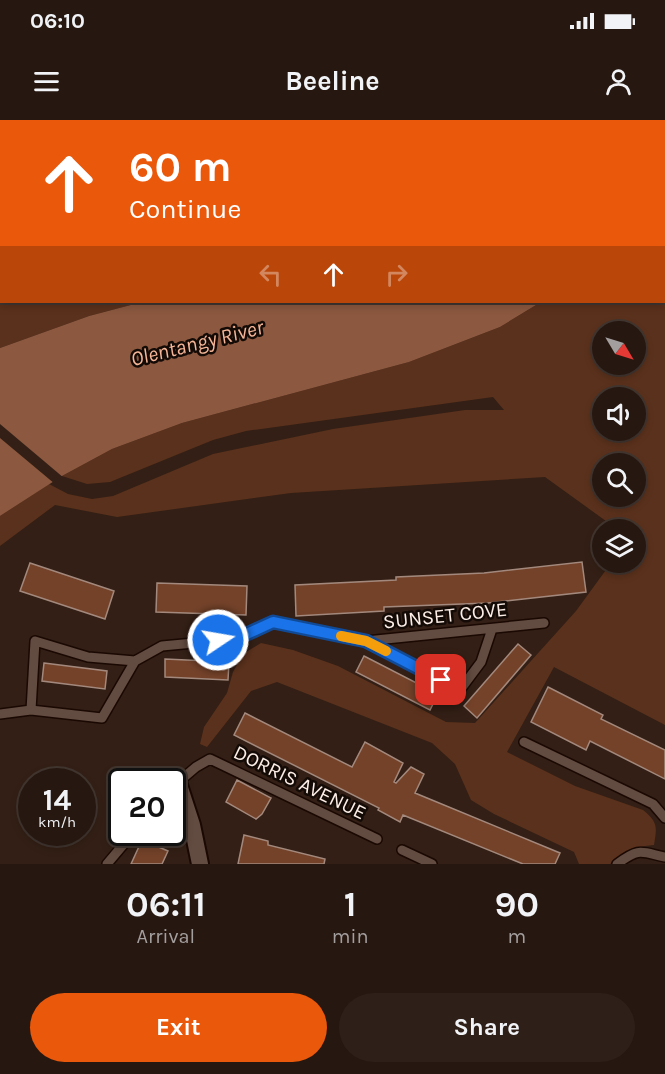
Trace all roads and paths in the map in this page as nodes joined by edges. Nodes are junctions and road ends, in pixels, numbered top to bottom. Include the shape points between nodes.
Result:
1 (544, 623) dead end
2 (492, 628) junction
3 (366, 641) junction
4 (135, 661) junction
5 (31, 710) junction
6 (0, 714) edge
7 (524, 742) dead end
8 (186, 776) edge
9 (186, 811) edge
10 (665, 818) edge
11 (377, 839) dead end
12 (122, 846) edge
13 (402, 850) dead end
14 (665, 857) edge
15 (107, 864) edge
16 (200, 864) edge
17 (432, 864) edge
18 (617, 864) edge

1 - 2 lane, SUNSET COVE
2 - 3 lane, SUNSET COVE
2 - 3 lane via 482,662 460,690
3 - 4 lane, SUNSET COVE via 273,622 236,639 162,646
4 - 5 lane via 102,718
4 - 5 lane via 88,657 35,641
5 - 6 lane
7 - 10 lane via 653,804
8 - 11 lane, DORRIS AVENUE via 210,759
9 - 16 street
12 - 15 lane
13 - 17 lane
14 - 18 lane via 646,852 631,854

